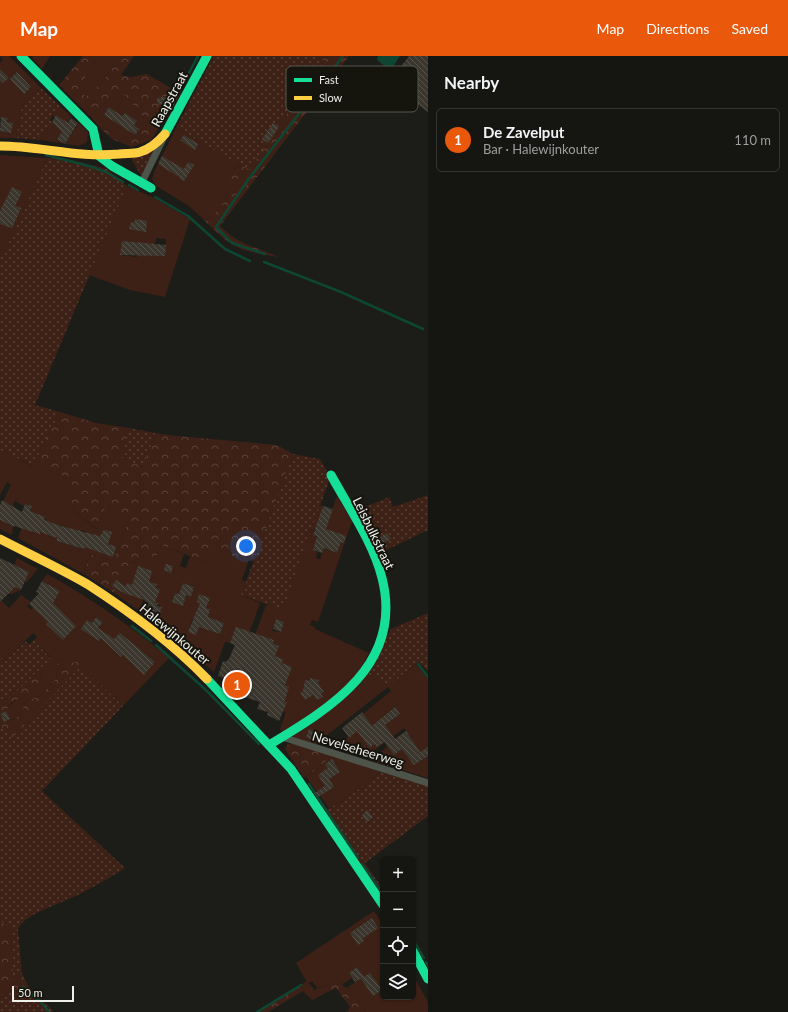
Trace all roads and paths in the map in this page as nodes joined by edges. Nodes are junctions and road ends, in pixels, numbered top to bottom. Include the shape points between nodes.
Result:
1 (21, 56) edge
2 (207, 56) edge
3 (165, 135) junction
4 (0, 146) edge
5 (99, 156) junction
6 (142, 182) junction
7 (151, 188) dead end
8 (331, 475) dead end
9 (0, 539) edge
10 (282, 737) junction
11 (269, 745) junction
12 (428, 783) edge
13 (380, 901) edge
14 (416, 956) edge
15 (428, 978) edge

1 - 5 street via 93,129
2 - 3 street, Raapstraat
3 - 5 street, Raapstraat via 140,152
3 - 6 street
4 - 5 street, Raapstraat via 23,146
5 - 6 street
6 - 7 street
8 - 10 street, Leisbulkstraat via 377,564 385,591 386,619 382,635 366,669 355,683 336,702
9 - 11 street, Halewijnkouter via 86,584 125,610 205,676
10 - 11 street, Leisbulkstraat
10 - 12 street, Nevelseheerweg
11 - 13 street, Halewijnkouter via 291,769
14 - 15 street

